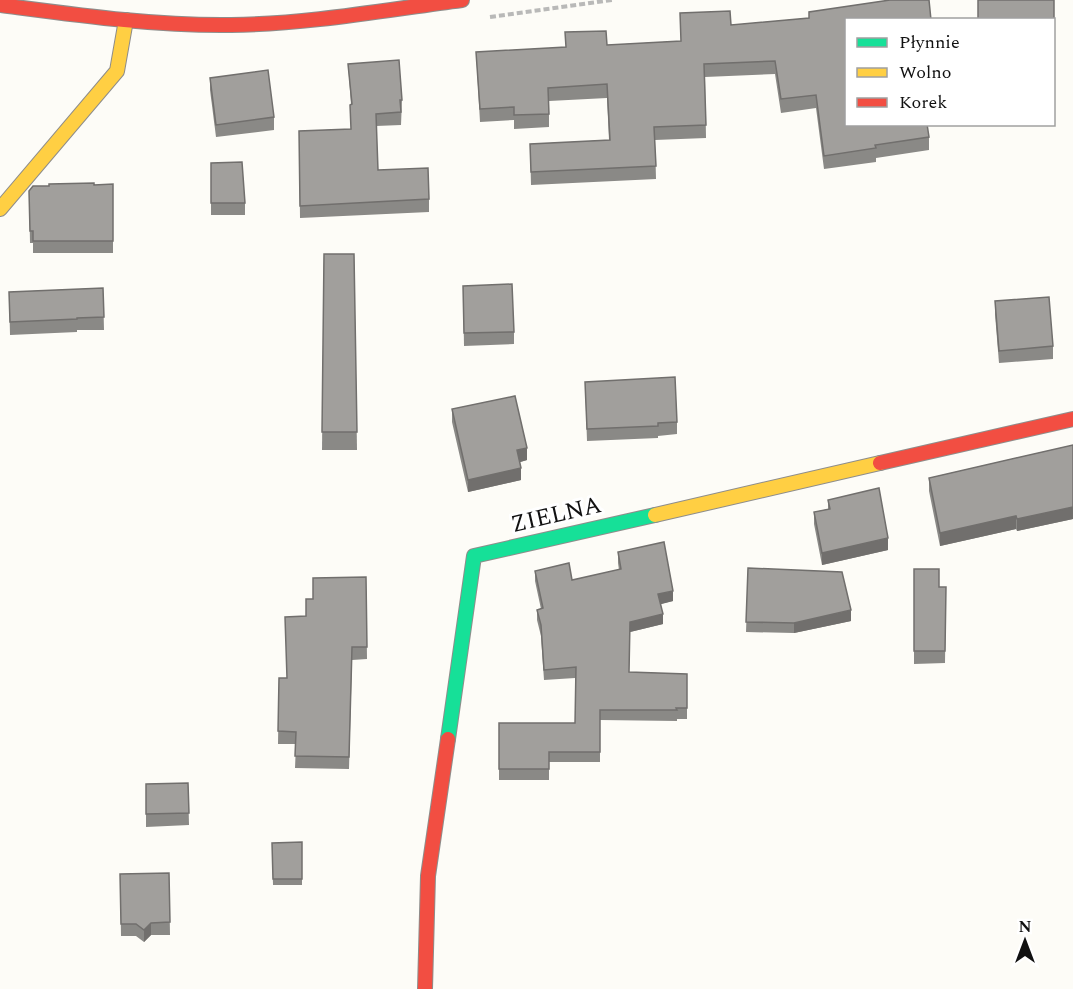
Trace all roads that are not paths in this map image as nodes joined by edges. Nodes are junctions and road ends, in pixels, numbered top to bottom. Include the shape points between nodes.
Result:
1 (462, 0) edge
2 (0, 5) edge
3 (126, 20) junction
4 (0, 208) edge
5 (1073, 419) edge
6 (425, 989) edge

1 - 3 street via 245,25
2 - 3 street
3 - 4 street via 117,71
5 - 6 street, ZIELNA via 474,556 428,876

